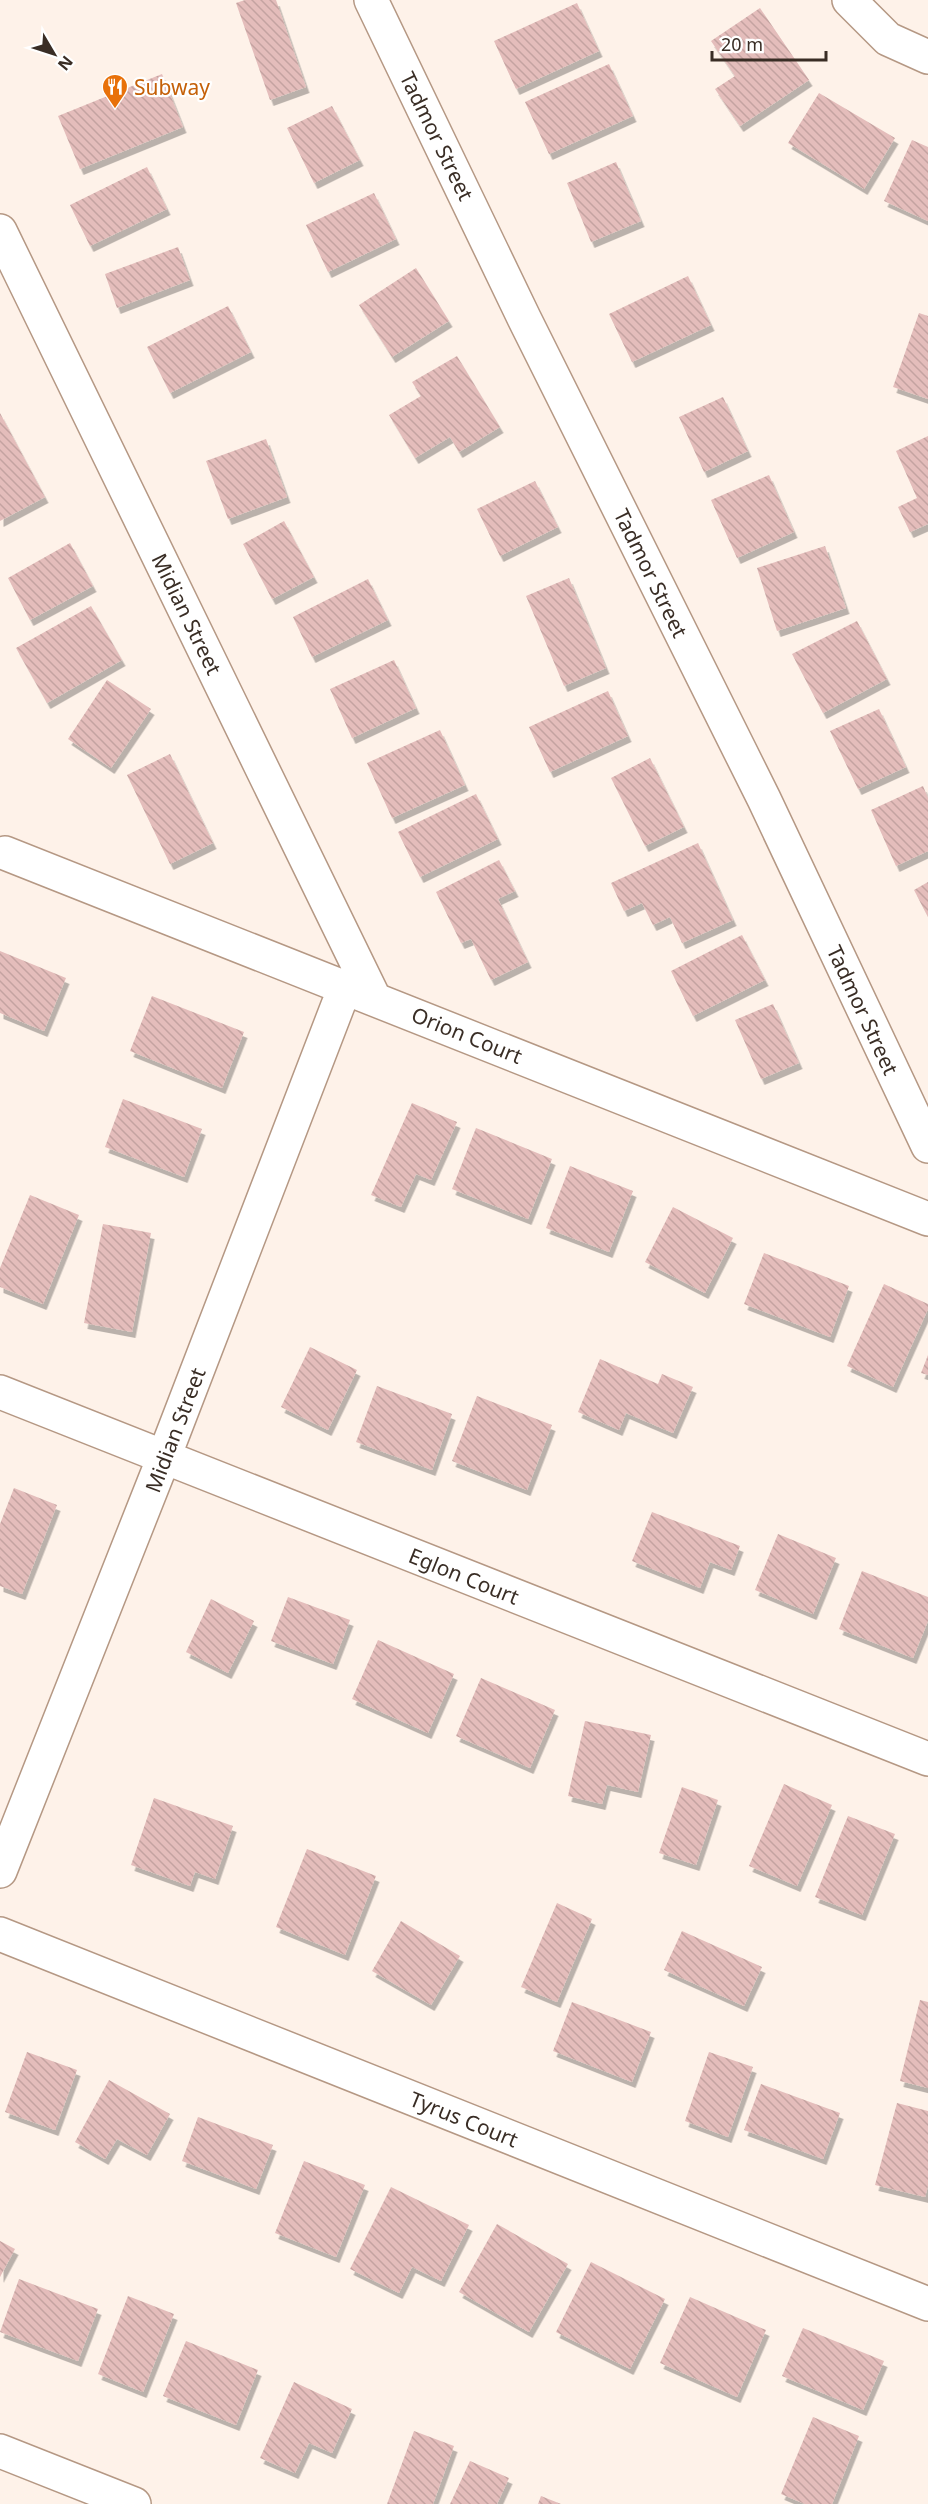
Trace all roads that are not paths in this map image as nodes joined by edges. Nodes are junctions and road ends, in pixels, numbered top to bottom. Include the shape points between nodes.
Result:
1 (371, 0) edge
2 (849, 0) edge
3 (928, 57) edge
4 (0, 231) edge
5 (5, 853) dead end
6 (359, 992) junction
7 (928, 1146) edge
8 (928, 1218) edge
9 (0, 1392) edge
10 (164, 1457) junction
11 (928, 1759) edge
12 (0, 1871) edge
13 (0, 1934) edge
14 (928, 2304) edge
15 (0, 2451) edge
16 (134, 2504) edge

1 - 7 street, Tadmor Street via 524,318 769,809
2 - 3 street via 888,39
4 - 6 street, Midian Street
5 - 6 street, Orion Court
6 - 8 street, Orion Court
6 - 10 street, Midian Street
9 - 10 street, Eglon Court
10 - 11 street, Eglon Court
10 - 12 street, Midian Street
13 - 14 street, Tyrus Court
15 - 16 street

